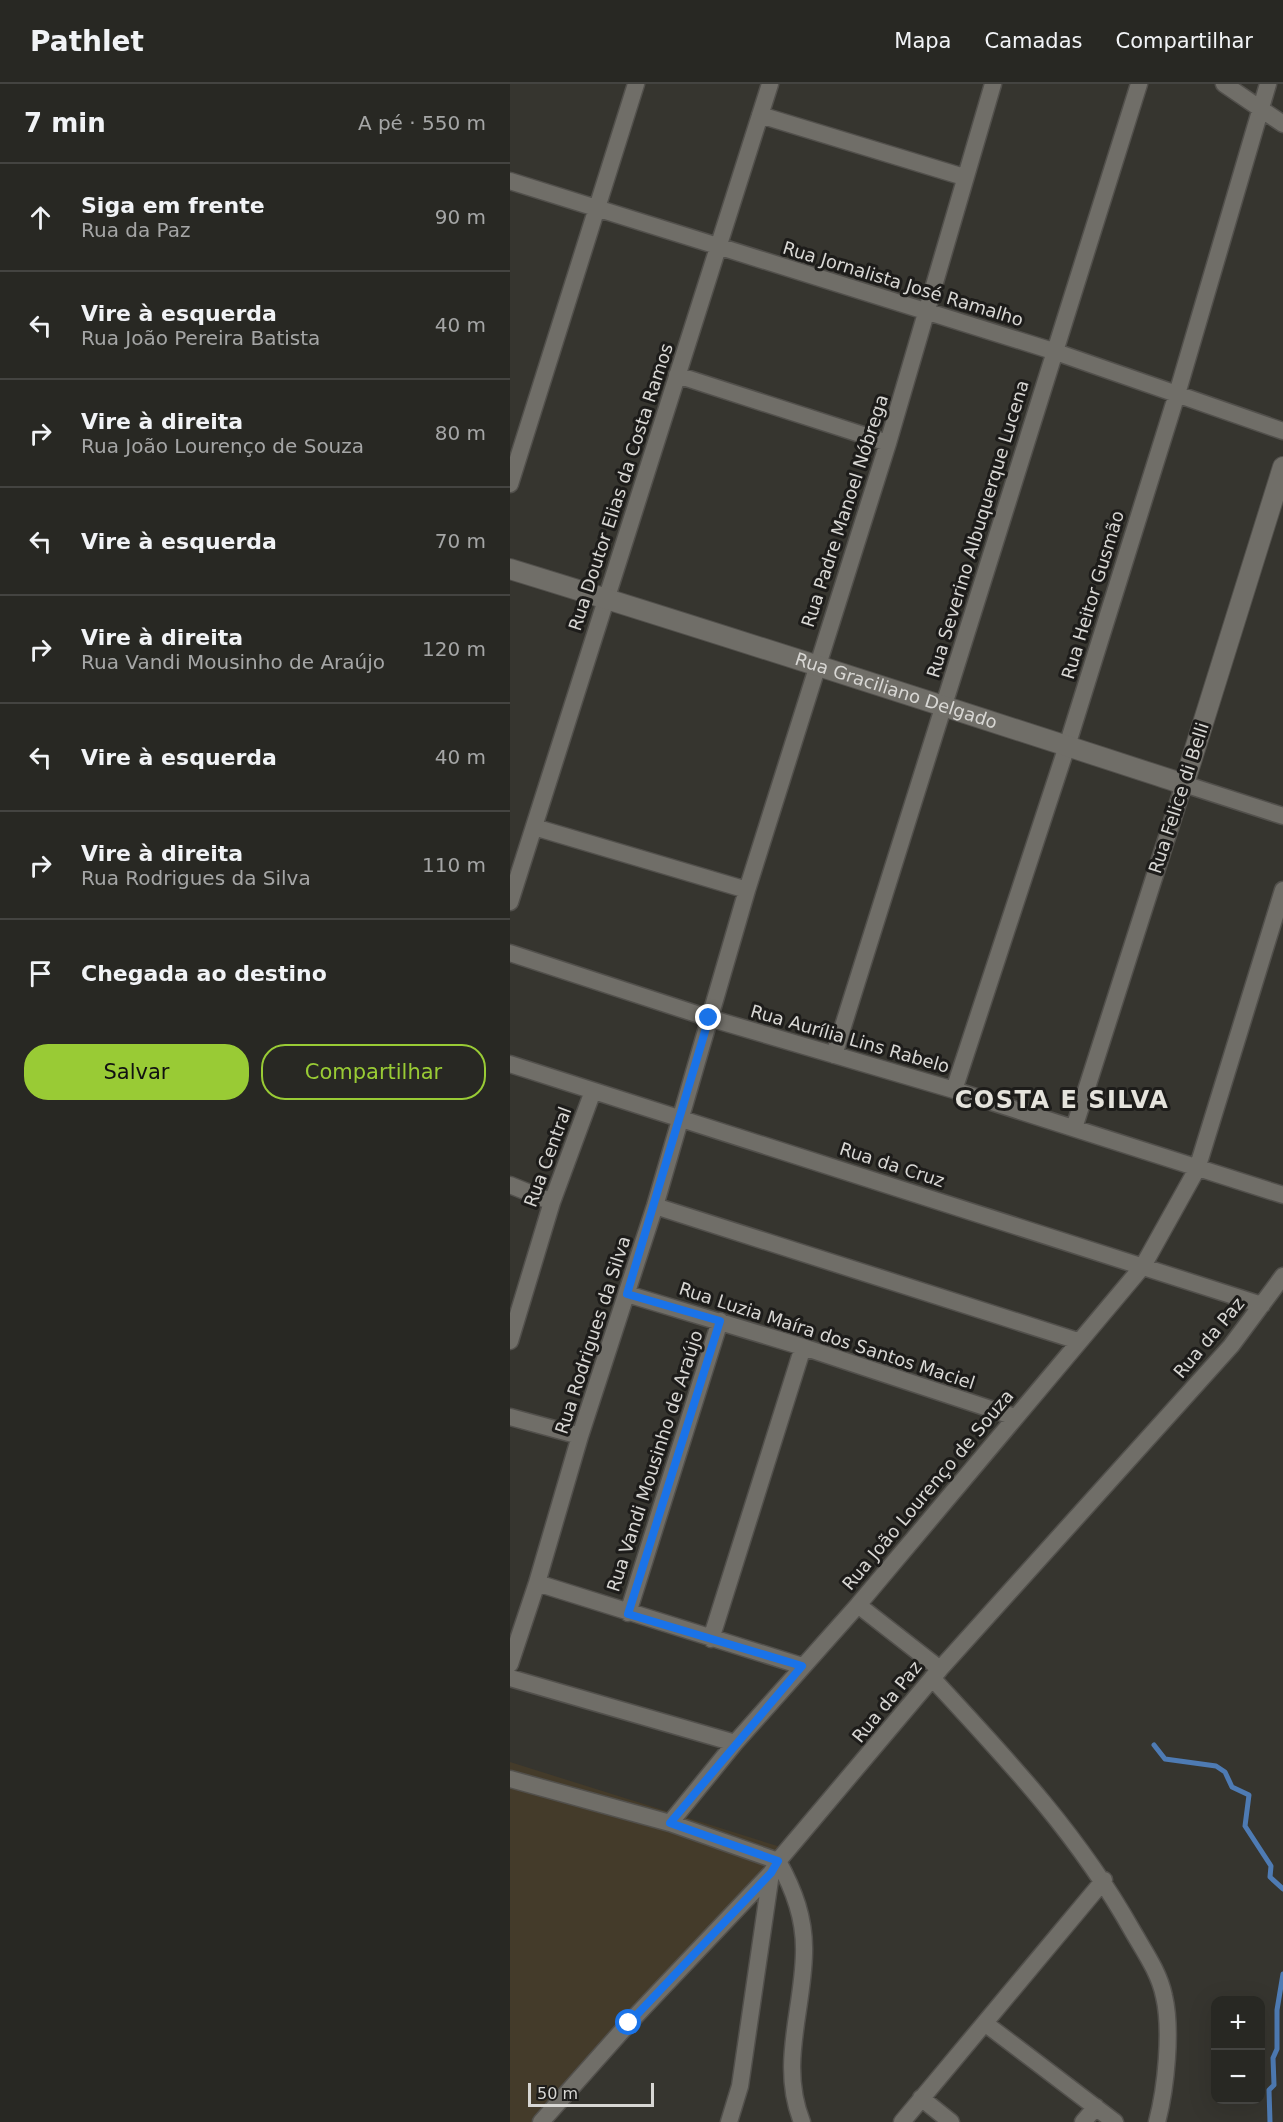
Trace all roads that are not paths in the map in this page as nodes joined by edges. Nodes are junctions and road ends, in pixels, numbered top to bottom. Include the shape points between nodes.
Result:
1 (636, 84) edge
2 (770, 84) edge
3 (993, 84) edge
4 (1139, 84) edge
5 (1224, 84) edge
6 (1268, 84) edge
7 (1260, 110) junction
8 (760, 115) junction
9 (1283, 124) edge
10 (964, 177) junction
11 (510, 181) edge
12 (598, 209) junction
13 (719, 247) junction
14 (927, 311) junction
15 (1053, 351) junction
16 (677, 375) junction
17 (1177, 394) junction
18 (1283, 431) edge
19 (888, 442) junction
20 (1283, 467) edge
21 (510, 484) edge
22 (510, 569) edge
23 (606, 598) junction
24 (817, 664) junction
25 (944, 707) junction
26 (1067, 746) junction
27 (1184, 784) junction
28 (1283, 816) edge
29 (534, 827) junction
30 (747, 890) junction
31 (1283, 890) edge
32 (510, 902) edge
33 (510, 953) edge
34 (709, 1018) junction
35 (834, 1055) junction
36 (510, 1064) edge
37 (954, 1090) junction
38 (593, 1091) junction
39 (681, 1118) junction
40 (1074, 1128) junction
41 (1197, 1169) junction
42 (510, 1185) edge
43 (1283, 1195) edge
44 (552, 1202) junction
45 (655, 1206) junction
46 (1143, 1266) junction
47 (1283, 1276) edge
48 (627, 1294) junction
49 (1262, 1305) junction
50 (720, 1321) junction
51 (510, 1341) edge
52 (1078, 1341) junction
53 (803, 1347) junction
54 (510, 1417) edge
55 (1015, 1417) junction
56 (580, 1437) junction
57 (537, 1583) junction
58 (858, 1605) junction
59 (628, 1614) junction
60 (711, 1640) junction
61 (510, 1664) edge
62 (802, 1666) junction
63 (936, 1673) junction
64 (510, 1678) edge
65 (735, 1743) junction
66 (510, 1779) edge
67 (670, 1823) junction
68 (774, 1867) junction
69 (1104, 1880) junction
70 (986, 2024) junction
71 (921, 2098) junction
72 (1096, 2107) junction
73 (541, 2122) edge
74 (729, 2122) edge
75 (802, 2122) edge
76 (902, 2122) edge
77 (951, 2122) edge
78 (1083, 2122) edge
79 (1115, 2122) edge
80 (1157, 2122) edge

1 - 12 street
2 - 8 street, Rua Doutor Elias da Costa Ramos
3 - 10 street, Rua Padre Manoel Nóbrega
4 - 15 street, Rua Severino Albuquerque Lucena
5 - 7 street
6 - 7 street, Rua Heitor Gusmão
7 - 9 street
7 - 17 street, Rua Heitor Gusmão
8 - 10 street
8 - 13 street, Rua Doutor Elias da Costa Ramos
10 - 14 street, Rua Padre Manoel Nóbrega
11 - 12 street, Rua Jornalista José Ramalho
12 - 13 street, Rua Jornalista José Ramalho
12 - 21 street
13 - 14 street, Rua Jornalista José Ramalho
13 - 16 street, Rua Doutor Elias da Costa Ramos
14 - 15 street, Rua Jornalista José Ramalho
14 - 19 street, Rua Padre Manoel Nóbrega
15 - 17 street, Rua Jornalista José Ramalho
15 - 25 street, Rua Severino Albuquerque Lucena
16 - 19 street
16 - 23 street, Rua Doutor Elias da Costa Ramos
17 - 18 street, Rua Jornalista José Ramalho
17 - 26 street, Rua Heitor Gusmão
19 - 24 street, Rua Padre Manoel Nóbrega
20 - 27 street, Rua Felice di Belli
22 - 23 street, Rua Graciliano Delgado
23 - 24 street, Rua Graciliano Delgado via 730,640
23 - 29 street, Rua Doutor Elias da Costa Ramos
24 - 25 street, Rua Graciliano Delgado
24 - 30 street, Rua Padre Manoel Nóbrega
25 - 26 street, Rua Graciliano Delgado
25 - 35 street, Rua Severino Albuquerque Lucena
26 - 27 street, Rua Graciliano Delgado
26 - 37 street, Rua Heitor Gusmão
27 - 28 street, Rua Graciliano Delgado
27 - 40 street, Rua Felice di Belli
29 - 30 street
29 - 32 street, Rua Doutor Elias da Costa Ramos
30 - 34 street, Rua Padre Manoel Nóbrega
31 - 41 street, Rua João Lourenço de Souza
33 - 34 street, Rua Aurília Lins Rabelo
34 - 35 street, Rua Aurília Lins Rabelo
34 - 39 street, Rua Rodrigues da Silva
35 - 37 street, Rua Aurília Lins Rabelo
36 - 38 street, Rua da Cruz
37 - 40 street, Rua Aurília Lins Rabelo
38 - 39 street, Rua da Cruz
38 - 44 street, Rua Central
39 - 45 street, Rua Rodrigues da Silva
39 - 46 street, Rua da Cruz
40 - 41 street, Rua Aurília Lins Rabelo
41 - 43 street, Rua Aurília Lins Rabelo
41 - 46 street, Rua João Lourenço de Souza
42 - 44 street
44 - 51 street, Rua Central
45 - 48 street, Rua Rodrigues da Silva
45 - 52 street
46 - 49 street, Rua da Cruz
46 - 52 street, Rua João Lourenço de Souza
47 - 49 street, Rua da Paz
48 - 50 street, Rua Luzia Maíra dos Santos Maciel
48 - 56 street, Rua Rodrigues da Silva
49 - 63 street, Rua da Paz via 1231,1346
50 - 53 street, Rua Luzia Maíra dos Santos Maciel
50 - 59 street, Rua Vandi Mousinho de Araújo
52 - 55 street, Rua João Lourenço de Souza
53 - 55 street, Rua Luzia Maíra dos Santos Maciel
53 - 60 street
54 - 56 street
55 - 58 street, Rua João Lourenço de Souza
56 - 57 street, Rua Rodrigues da Silva
57 - 59 street
57 - 61 street, Rua Rodrigues da Silva
58 - 62 street, Rua João Lourenço de Souza
58 - 63 street
59 - 60 street
60 - 62 street
62 - 65 street, Rua João Lourenço de Souza
63 - 68 street, Rua da Paz
63 - 69 street
64 - 65 street
65 - 67 street, Rua João Lourenço de Souza
66 - 67 street
67 - 68 street
68 - 73 street, Rua da Paz
68 - 74 street via 740,2086
68 - 75 street via 796,1899 803,1925 804,1953 791,2074
69 - 70 street
69 - 80 street via 1164,1993 1167,2040
70 - 71 street
70 - 72 street
71 - 76 street
71 - 77 street
72 - 78 street
72 - 79 street

